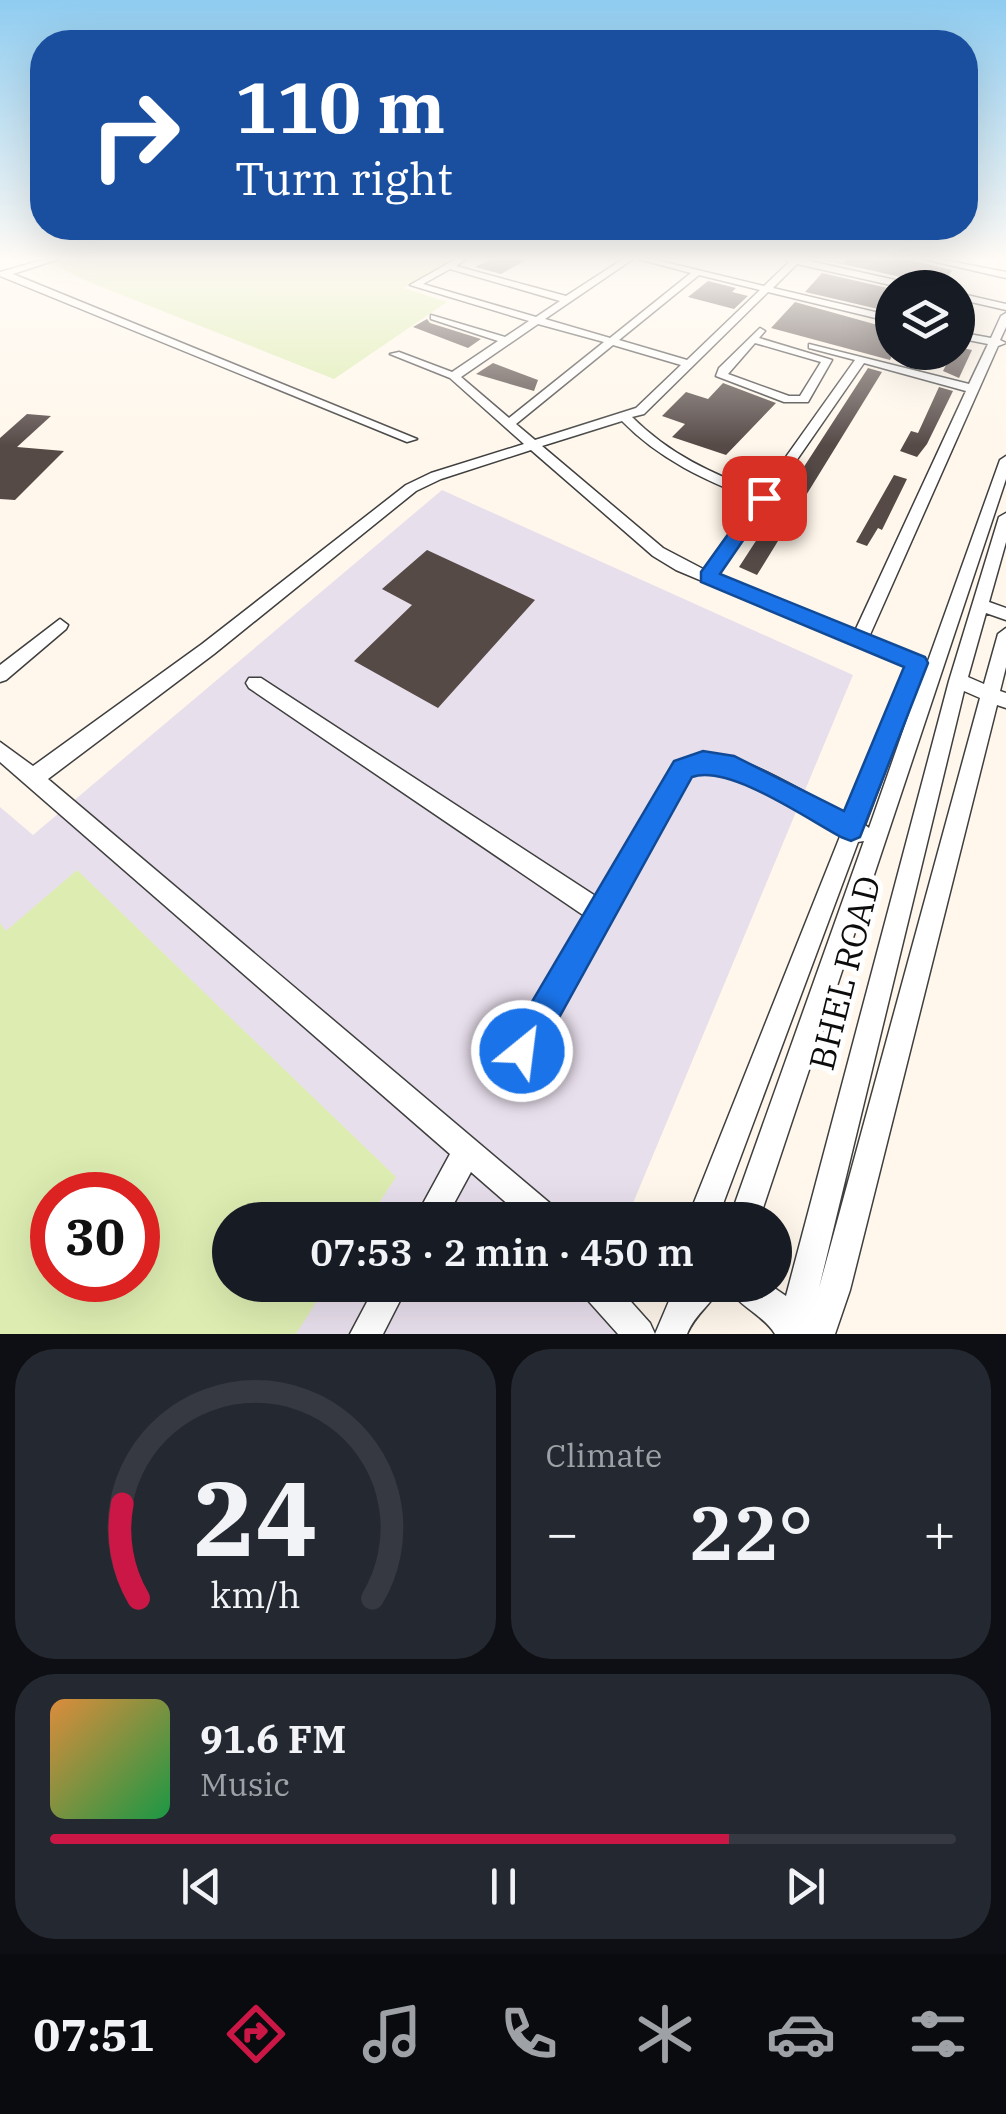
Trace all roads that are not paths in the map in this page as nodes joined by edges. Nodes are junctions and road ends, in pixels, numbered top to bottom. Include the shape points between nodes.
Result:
1 (116, 321) edge
2 (449, 321) edge
3 (536, 321) joint
4 (637, 321) edge
5 (1005, 321) edge
6 (731, 323) joint
7 (757, 335) junction
8 (975, 339) edge
9 (507, 341) junction
10 (612, 342) junction
11 (1000, 346) edge
12 (395, 354) dead end
13 (861, 359) junction
14 (690, 364) junction
15 (454, 376) junction
16 (973, 389) junction
17 (626, 418) junction
18 (510, 423) junction
19 (411, 439) dead end
20 (533, 444) junction
21 (1006, 460) edge
22 (764, 498) junction
23 (1006, 518) edge
24 (708, 577) junction
25 (979, 605) junction
26 (1006, 614) edge
27 (60, 625) dead end
28 (1006, 634) edge
29 (859, 640) junction
30 (936, 671) junction
31 (0, 675) edge
32 (255, 683) dead end
33 (999, 698) edge
34 (0, 750) edge
35 (33, 778) junction
36 (851, 828) junction
37 (874, 840) junction
38 (599, 912) junction
39 (522, 1051) dead end
40 (468, 1150) junction
41 (439, 1202) edge
42 (529, 1202) edge
43 (709, 1202) edge
44 (750, 1202) edge
45 (384, 1302) edge
46 (610, 1302) edge
47 (685, 1302) edge
48 (766, 1302) edge
49 (793, 1333) edge
50 (366, 1334) edge
51 (639, 1334) edge
52 (670, 1334) edge
53 (818, 1334) edge

1 - 19 street
2 - 9 street
3 - 9 street
3 - 10 street
4 - 10 street
5 - 11 street
6 - 7 street
6 - 14 street
7 - 7 street via 724,370 724,379 804,400 827,360
7 - 13 street
8 - 11 street
9 - 15 street
10 - 14 street
10 - 18 street
11 - 16 street
12 - 15 street
13 - 16 street
13 - 22 street
14 - 17 street
15 - 18 street
16 - 29 street
17 - 20 street
17 - 22 street via 648,443 692,471
18 - 20 street
20 - 24 street via 634,535
20 - 35 street via 411,488
21 - 30 street, BHEL ROAD
22 - 24 street
23 - 25 street, BHEL ROAD
24 - 29 street
25 - 26 street
25 - 30 street, BHEL ROAD
27 - 31 street
28 - 33 street
29 - 30 street
30 - 33 street
30 - 36 street
30 - 37 street, BHEL ROAD
30 - 49 street, BHEL ROAD
32 - 38 street
33 - 53 street
34 - 35 street
35 - 40 street
36 - 37 street
36 - 38 street via 734,767 703,762 683,768
36 - 43 street
37 - 44 street, BHEL ROAD
38 - 39 street
40 - 41 street
40 - 42 street
45 - 50 street
46 - 51 street
47 - 52 street
48 - 49 street

